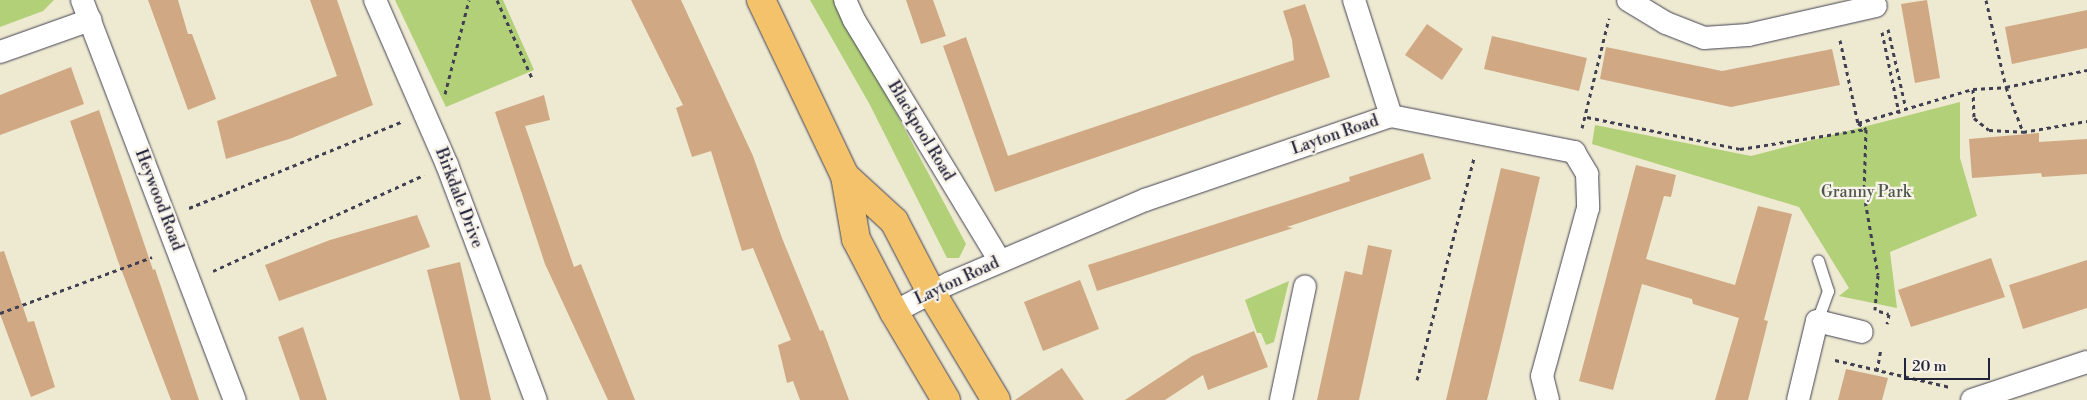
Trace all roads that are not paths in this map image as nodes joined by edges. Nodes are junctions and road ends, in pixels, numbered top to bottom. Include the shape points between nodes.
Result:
1 (375, 0) edge
2 (761, 0) edge
3 (844, 0) edge
4 (1354, 0) edge
5 (1619, 5) edge
6 (86, 10) edge
7 (1882, 15) road end
8 (0, 52) edge
9 (1391, 116) junction
10 (845, 176) junction
11 (1000, 261) junction
12 (1818, 261) dead end
13 (1305, 286) dead end
14 (931, 292) junction
15 (894, 312) junction
16 (1817, 321) junction
17 (1862, 332) road end
18 (2087, 362) edge
19 (235, 400) edge
20 (536, 400) edge
21 (946, 400) edge
22 (996, 400) edge
23 (1282, 400) edge
24 (1548, 400) edge
25 (1798, 400) edge
26 (1972, 400) edge

1 - 20 street, Birkdale Drive via 426,112
2 - 10 highway
3 - 11 street, Blackpool Road
4 - 9 street
5 - 7 street via 1704,38 1748,35 1835,16
6 - 8 street
6 - 19 street, Heywood Road
9 - 11 street, Layton Road via 1145,200
9 - 24 street, Layton Road via 1574,152 1587,174 1588,208 1542,376
10 - 14 highway via 894,221
10 - 15 highway via 856,239
11 - 14 street, Layton Road
12 - 16 lane via 1828,291
13 - 23 street
14 - 15 street, Layton Road
14 - 22 highway
15 - 21 highway
16 - 17 street
16 - 25 street
18 - 26 street

